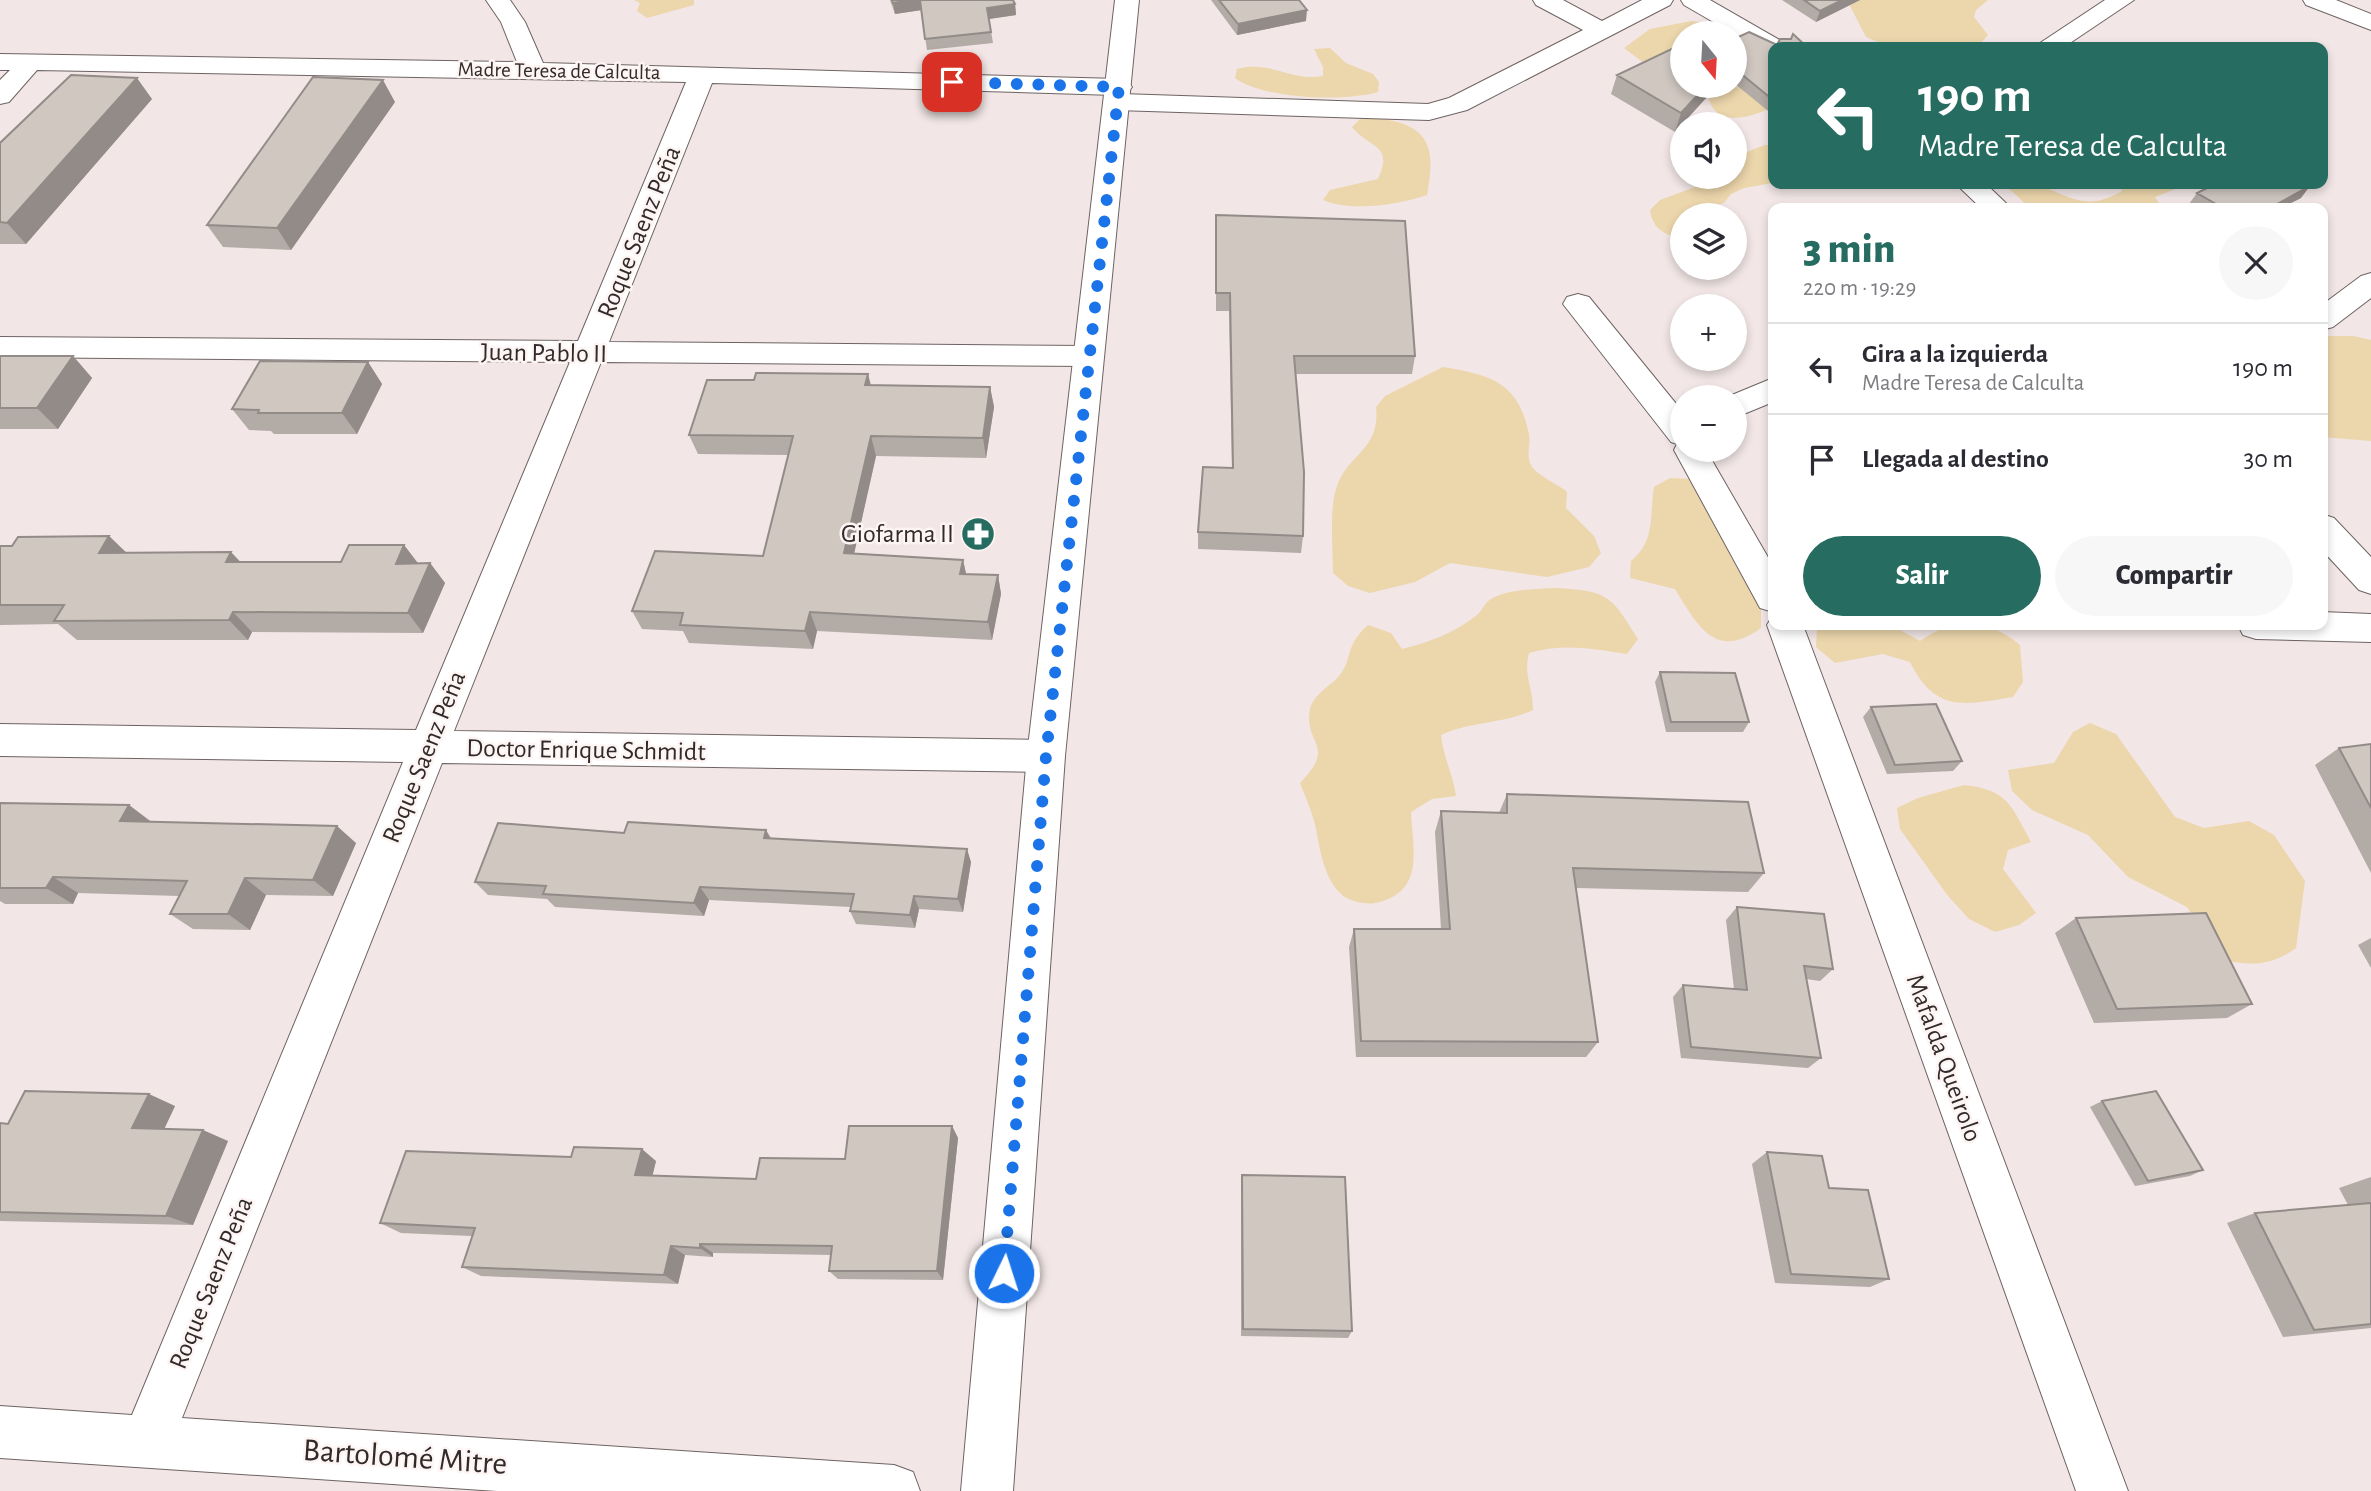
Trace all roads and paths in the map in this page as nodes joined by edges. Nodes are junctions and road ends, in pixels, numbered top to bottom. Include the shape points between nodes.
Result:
1 (498, 0) edge
2 (1127, 0) edge
3 (1545, 0) edge
4 (1661, 0) edge
5 (1693, 0) edge
6 (2122, 0) edge
7 (2315, 0) edge
8 (2371, 23) edge
9 (1602, 31) junction
10 (2055, 42) edge
11 (1768, 44) edge
12 (0, 62) edge
13 (30, 63) junction
14 (533, 69) junction
15 (702, 75) junction
16 (1118, 94) junction
17 (0, 96) edge
18 (1976, 189) edge
19 (1991, 203) edge
20 (2371, 283) edge
21 (1578, 304) dead end
22 (2328, 315) edge
23 (0, 346) edge
24 (590, 354) junction
25 (1088, 356) junction
26 (1768, 391) edge
27 (1747, 401) edge
28 (1670, 419) edge
29 (1698, 462) edge
30 (2328, 533) edge
31 (2371, 580) edge
32 (1768, 589) edge
33 (2328, 627) edge
34 (2371, 628) edge
35 (1787, 630) edge
36 (0, 740) edge
37 (428, 748) junction
38 (1046, 756) junction
39 (0, 1432) edge
40 (148, 1440) junction
41 (894, 1491) edge
42 (987, 1491) edge
43 (2102, 1491) edge

1 - 14 street
2 - 16 street
3 - 9 street
4 - 9 street, Madre Teresa de Calculta
5 - 11 street
6 - 10 street
7 - 8 street
9 - 16 street, Madre Teresa de Calculta via 1458,104 1429,112
12 - 13 street, Madre Teresa de Calculta
13 - 14 street, Madre Teresa de Calculta
13 - 17 street
14 - 15 street, Madre Teresa de Calculta
15 - 16 street, Madre Teresa de Calculta
15 - 24 street, Roque Saenz Peña
16 - 25 street
18 - 19 street
20 - 22 street
21 - 28 street
23 - 24 street, Juan Pablo II
24 - 25 street, Juan Pablo II
24 - 37 street, Roque Saenz Peña
25 - 38 street
26 - 27 street
29 - 32 street
30 - 31 street
33 - 34 street
35 - 43 street, Mafalda Queirolo
36 - 37 street, Doctor Enrique Schmidt
37 - 38 street, Doctor Enrique Schmidt
37 - 40 street, Roque Saenz Peña
38 - 42 street
39 - 40 street, Bartolomé Mitre
40 - 41 street, Bartolomé Mitre

